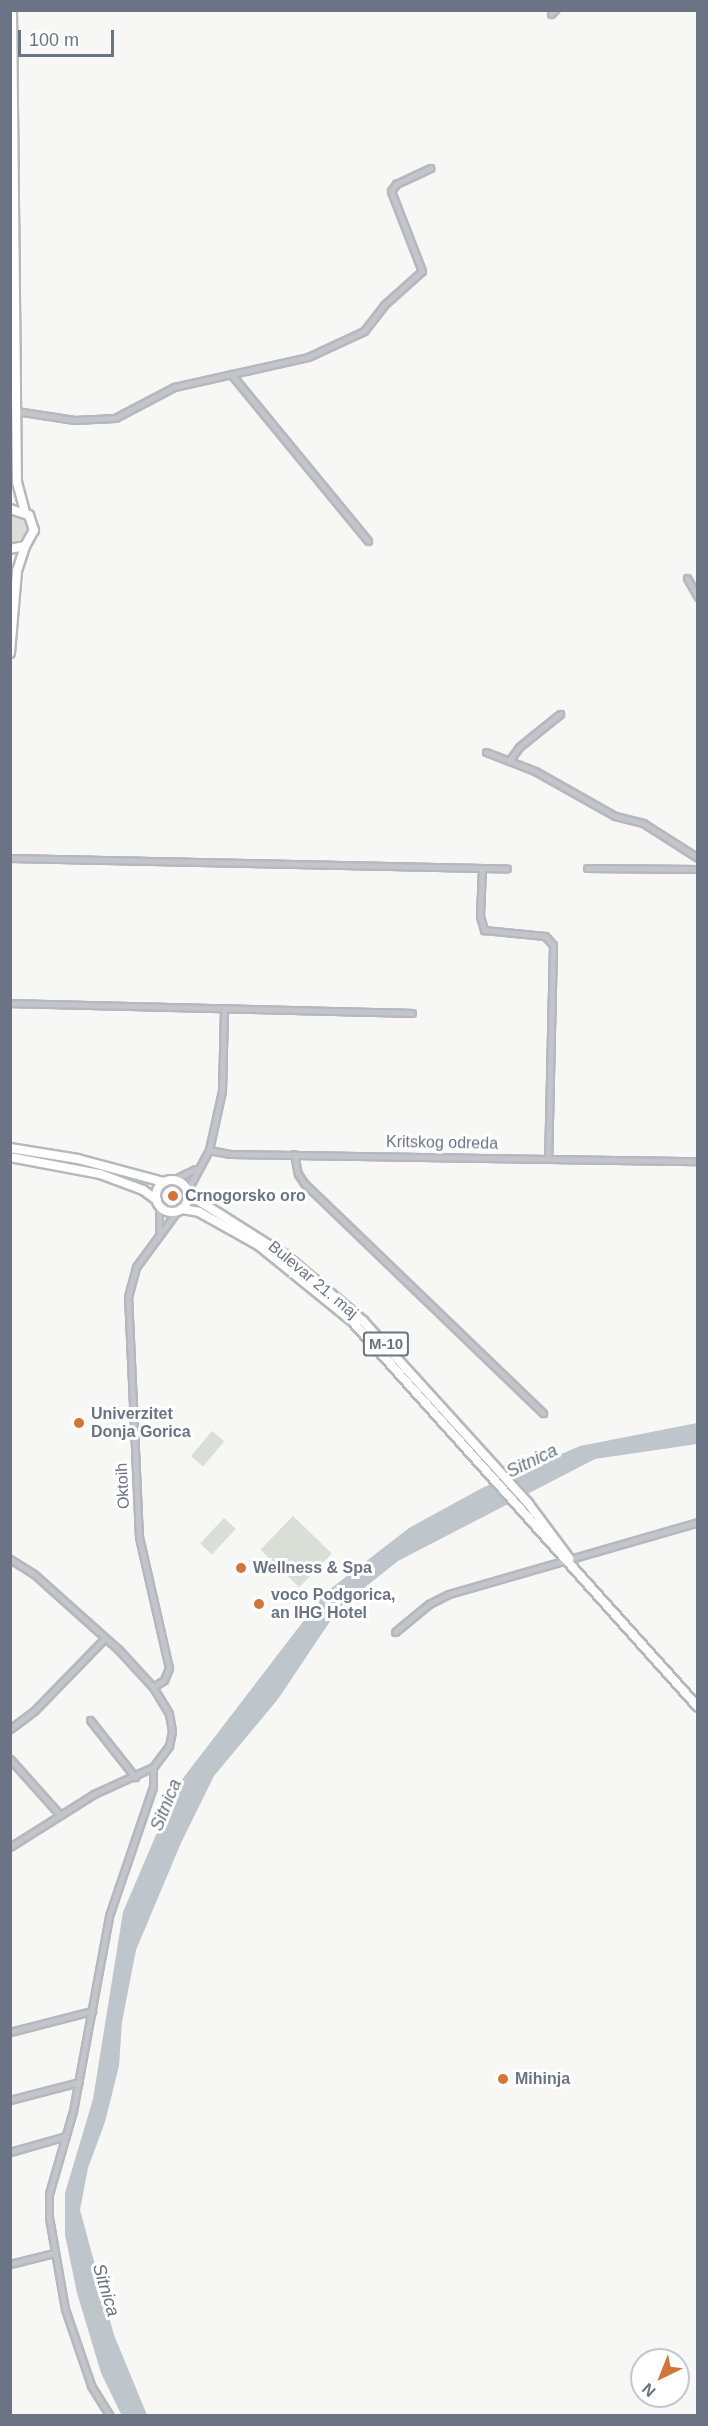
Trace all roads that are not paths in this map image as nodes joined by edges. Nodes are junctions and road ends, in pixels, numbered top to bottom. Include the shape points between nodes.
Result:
1 (12, 10) edge
2 (431, 168) dead end
3 (231, 374) junction
4 (16, 411) junction
5 (10, 509) edge
6 (25, 512) junction
7 (368, 541) dead end
8 (25, 546) junction
9 (10, 549) edge
10 (687, 578) dead end
11 (698, 597) edge
12 (10, 653) edge
13 (560, 714) dead end
14 (486, 752) dead end
15 (509, 761) junction
16 (10, 858) edge
17 (698, 858) edge
18 (482, 868) junction
19 (507, 868) dead end
20 (587, 868) dead end
21 (698, 869) edge
22 (10, 1003) edge
23 (224, 1008) junction
24 (412, 1013) dead end
25 (10, 1148) edge
26 (209, 1149) junction
27 (294, 1154) junction
28 (10, 1157) edge
29 (548, 1158) junction
30 (698, 1161) edge
31 (196, 1169) junction
32 (173, 1180) junction
33 (164, 1182) junction
34 (188, 1192) junction
35 (158, 1202) junction
36 (180, 1210) junction
37 (159, 1235) junction
38 (543, 1413) dead end
39 (492, 1469) junction
40 (698, 1522) edge
41 (10, 1559) edge
42 (570, 1561) junction
43 (395, 1632) dead end
44 (105, 1638) junction
45 (153, 1687) junction
46 (698, 1707) edge
47 (90, 1720) dead end
48 (10, 1729) edge
49 (10, 1759) edge
50 (153, 1767) junction
51 (135, 1777) junction
52 (60, 1815) junction
53 (10, 1847) edge
54 (92, 2012) junction
55 (10, 2032) edge
56 (79, 2082) junction
57 (10, 2100) edge
58 (66, 2136) junction
59 (10, 2152) edge
60 (54, 2253) junction
61 (10, 2264) edge
62 (110, 2415) edge

1 - 4 main road
2 - 3 street via 396,184 391,191 422,264 421,273 384,305 364,331 308,357
3 - 4 street via 174,387 126,414 106,420 47,418
3 - 7 street
4 - 6 main road via 17,482
5 - 6 main road
6 - 8 main road via 34,530
8 - 9 main road
8 - 12 main road via 17,571
10 - 11 street
13 - 15 street via 519,747
14 - 15 street
15 - 17 street via 615,816 643,823
16 - 18 street
18 - 19 street
18 - 29 street via 480,916 484,930 545,936 553,945
20 - 21 street
22 - 23 street
23 - 24 street
23 - 26 street via 222,1091
25 - 33 main road
26 - 27 street, Kritskog odreda via 230,1154
26 - 31 street
27 - 29 street, Kritskog odreda
27 - 38 street via 304,1183
28 - 35 main road, M-10 via 100,1174 143,1190
29 - 30 street, Kritskog odreda
31 - 32 street
31 - 34 street
32 - 33 main road
32 - 34 main road, M-10
33 - 35 main road via 158,1190
34 - 36 main road
34 - 39 main road, Bulevar 21. maj / M-10 via 261,1238 336,1296
35 - 36 main road, M-10 via 165,1209
35 - 37 street
36 - 37 street, Oktoih
36 - 39 main road, Bulevar 21. maj / M-10 via 199,1212 258,1245 324,1295
37 - 45 street, Oktoih via 134,1273 128,1302 139,1537 169,1668 164,1680
39 - 42 main road, M-10
40 - 42 street via 636,1537
41 - 44 street via 34,1574
42 - 43 street via 532,1567 486,1586 439,1598
42 - 46 main road, M-10
44 - 45 street
44 - 48 street via 34,1711
45 - 50 street via 169,1714 172,1731 169,1746
47 - 51 street
49 - 52 street
50 - 51 street
50 - 54 street via 156,1778 109,1916
51 - 52 street via 104,1788
52 - 53 street
54 - 55 street
54 - 56 street
56 - 57 street
56 - 58 street
58 - 59 street
58 - 60 street via 49,2194
60 - 61 street
60 - 62 street via 62,2297 81,2358 94,2392

